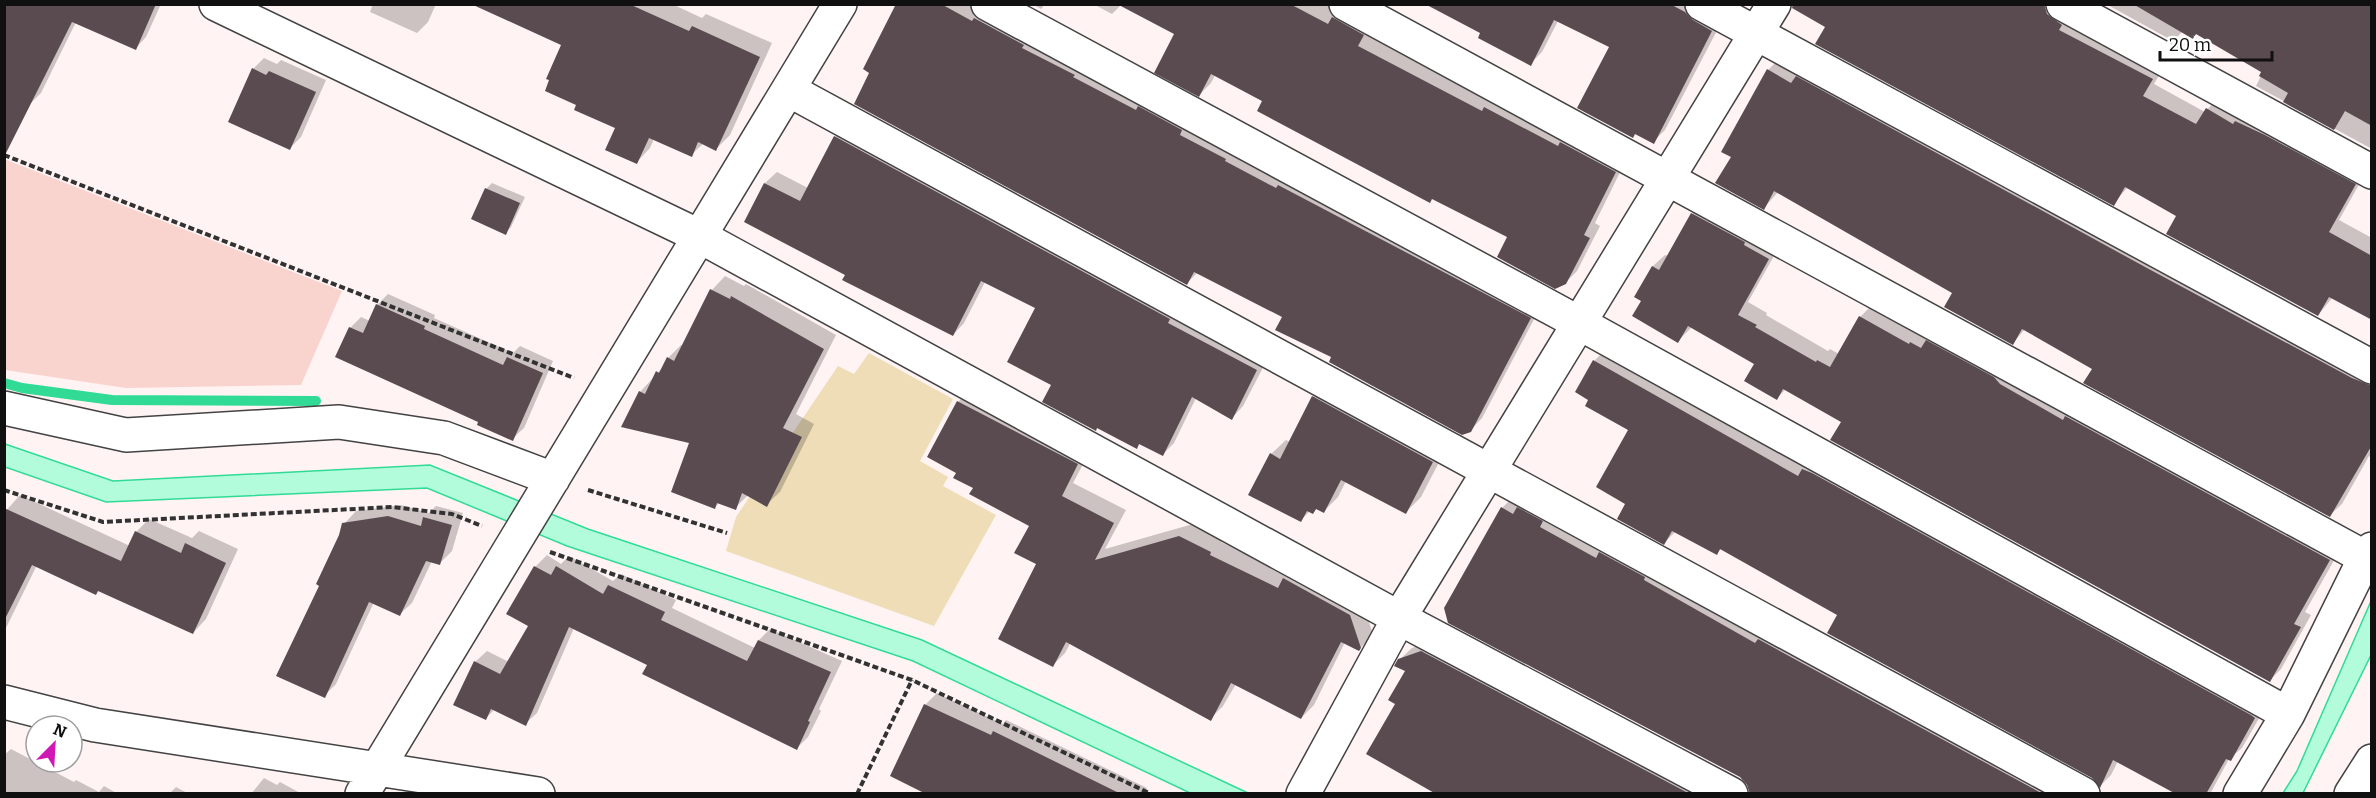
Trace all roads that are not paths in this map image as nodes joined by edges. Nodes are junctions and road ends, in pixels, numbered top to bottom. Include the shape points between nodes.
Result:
1 (216, 4) edge
2 (840, 4) edge
3 (988, 4) edge
4 (1347, 4) edge
5 (1702, 4) edge
6 (1773, 4) edge
7 (2063, 4) edge
8 (1756, 33) junction
9 (789, 90) junction
10 (2372, 172) edge
11 (1667, 179) junction
12 (701, 237) junction
13 (1579, 323) junction
14 (2372, 367) edge
15 (4, 408) edge
16 (1489, 471) junction
17 (548, 486) junction
18 (2367, 562) edge
19 (1399, 618) junction
20 (4, 702) edge
21 (2288, 714) junction
22 (2372, 761) edge
23 (370, 781) edge
24 (1312, 790) edge
25 (538, 794) edge
26 (1731, 794) edge
27 (2083, 794) edge
28 (2240, 794) edge
29 (2351, 794) edge

1 - 12 street
2 - 9 street
3 - 13 street
4 - 11 street
5 - 8 street
6 - 8 street
7 - 10 street
8 - 11 street
8 - 14 street
9 - 12 street
9 - 16 street
11 - 13 street
11 - 18 street
12 - 17 street
12 - 19 street
13 - 16 street
13 - 21 street
15 - 17 street via 126,435 339,422 444,438
16 - 19 street
16 - 27 street
17 - 23 street
18 - 21 street
19 - 24 street
19 - 26 street
20 - 23 street
21 - 28 street
22 - 29 street
23 - 25 street

